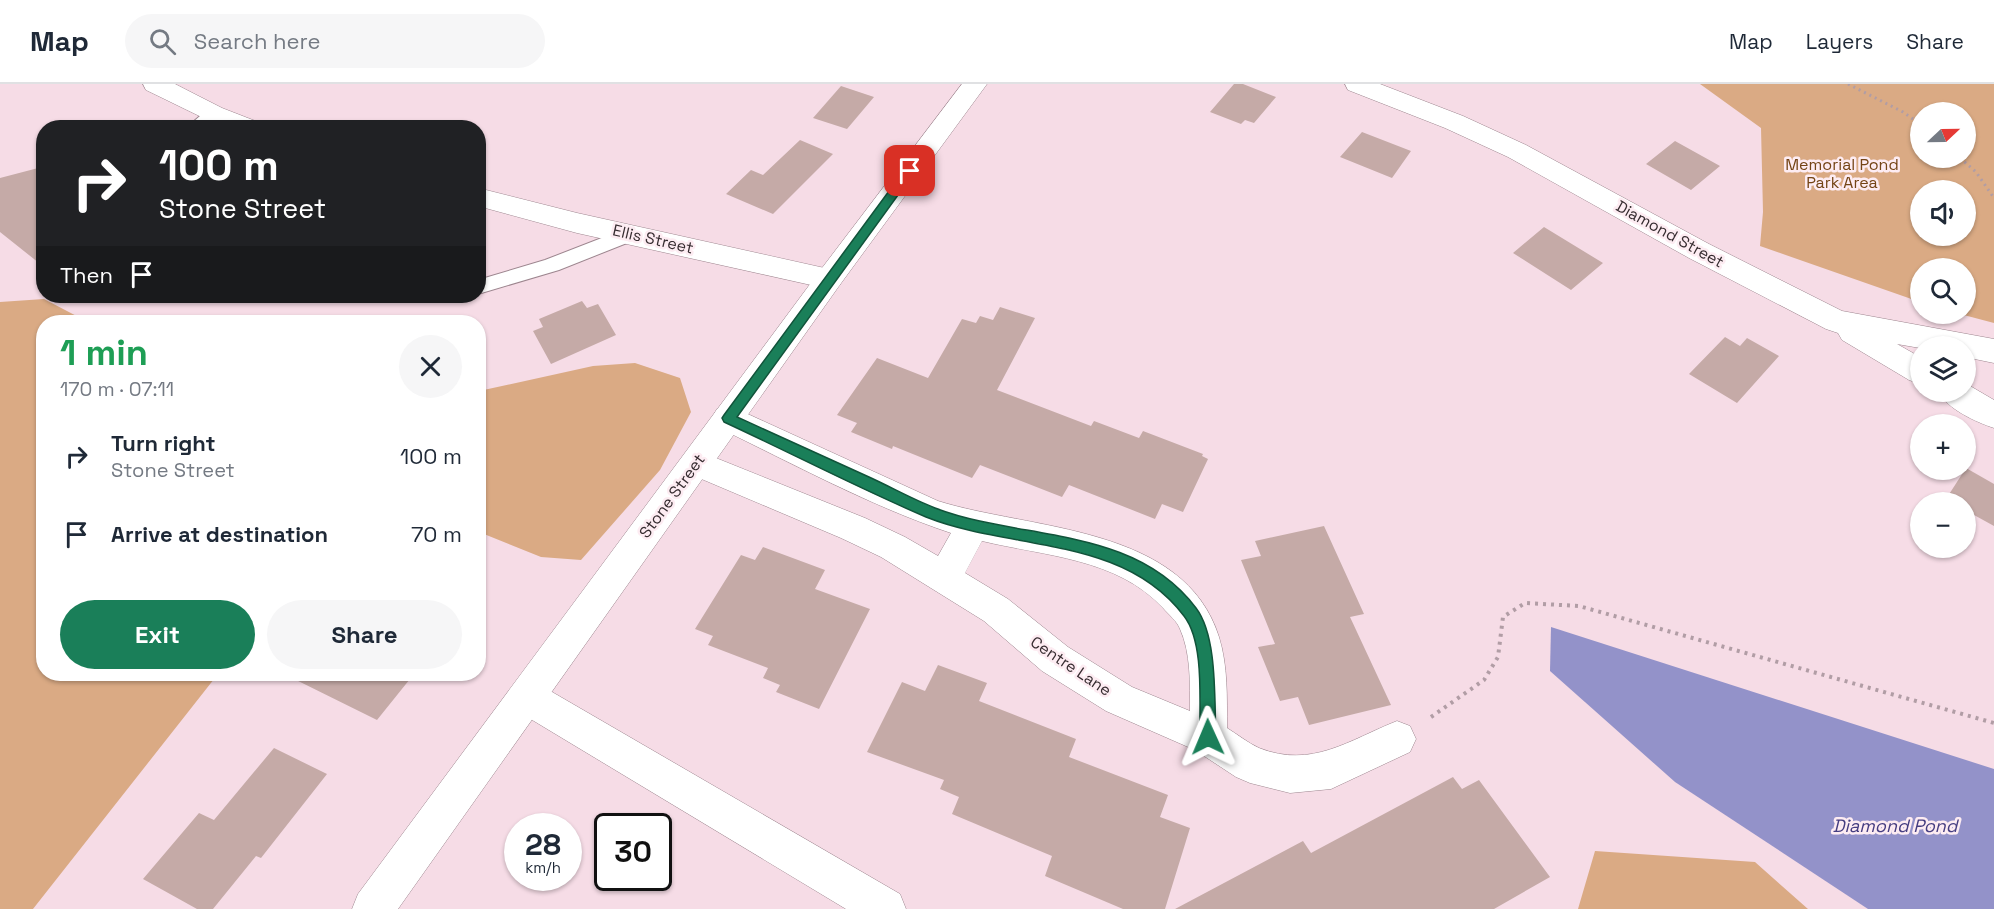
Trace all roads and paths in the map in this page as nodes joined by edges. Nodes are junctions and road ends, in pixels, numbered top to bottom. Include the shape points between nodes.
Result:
1 (155, 84) edge
2 (975, 84) edge
3 (1357, 84) edge
4 (1848, 84) edge
5 (1910, 117) edge
6 (203, 120) edge
7 (1971, 168) edge
8 (1994, 198) edge
9 (486, 199) edge
10 (630, 234) junction
11 (829, 279) junction
12 (486, 285) edge
13 (1836, 321) junction
14 (1994, 351) edge
15 (1910, 366) edge
16 (1971, 402) edge
17 (1994, 415) edge
18 (728, 418) junction
19 (696, 463) junction
20 (973, 525) junction
21 (944, 578) junction
22 (527, 697) junction
23 (1994, 723) edge
24 (1208, 737) junction
25 (1397, 739) joint
26 (373, 909) edge
27 (885, 909) edge

1 - 6 street
2 - 11 street, Stone Street
3 - 13 street, Diamond Street via 1508,146
4 - 5 path
7 - 8 path
9 - 10 street, Ellis Street
10 - 11 street, Ellis Street
10 - 12 lane via 552,265
11 - 18 street, Stone Street
13 - 14 street, Diamond Street
13 - 15 street
16 - 17 street
18 - 19 street, Stone Street
18 - 20 street via 931,512
19 - 21 street, Centre Lane via 854,528
19 - 22 street, Stone Street
20 - 21 street
20 - 24 street via 1083,546 1127,563 1166,587 1192,614 1204,648
21 - 24 street, Centre Lane via 996,610 1055,659 1119,699
22 - 26 street, Stone Street
22 - 27 street
23 - 25 path via 1579,606 1525,603 1503,617 1498,657 1484,680
24 - 25 street, Centre Lane via 1250,764 1290,774 1331,770

